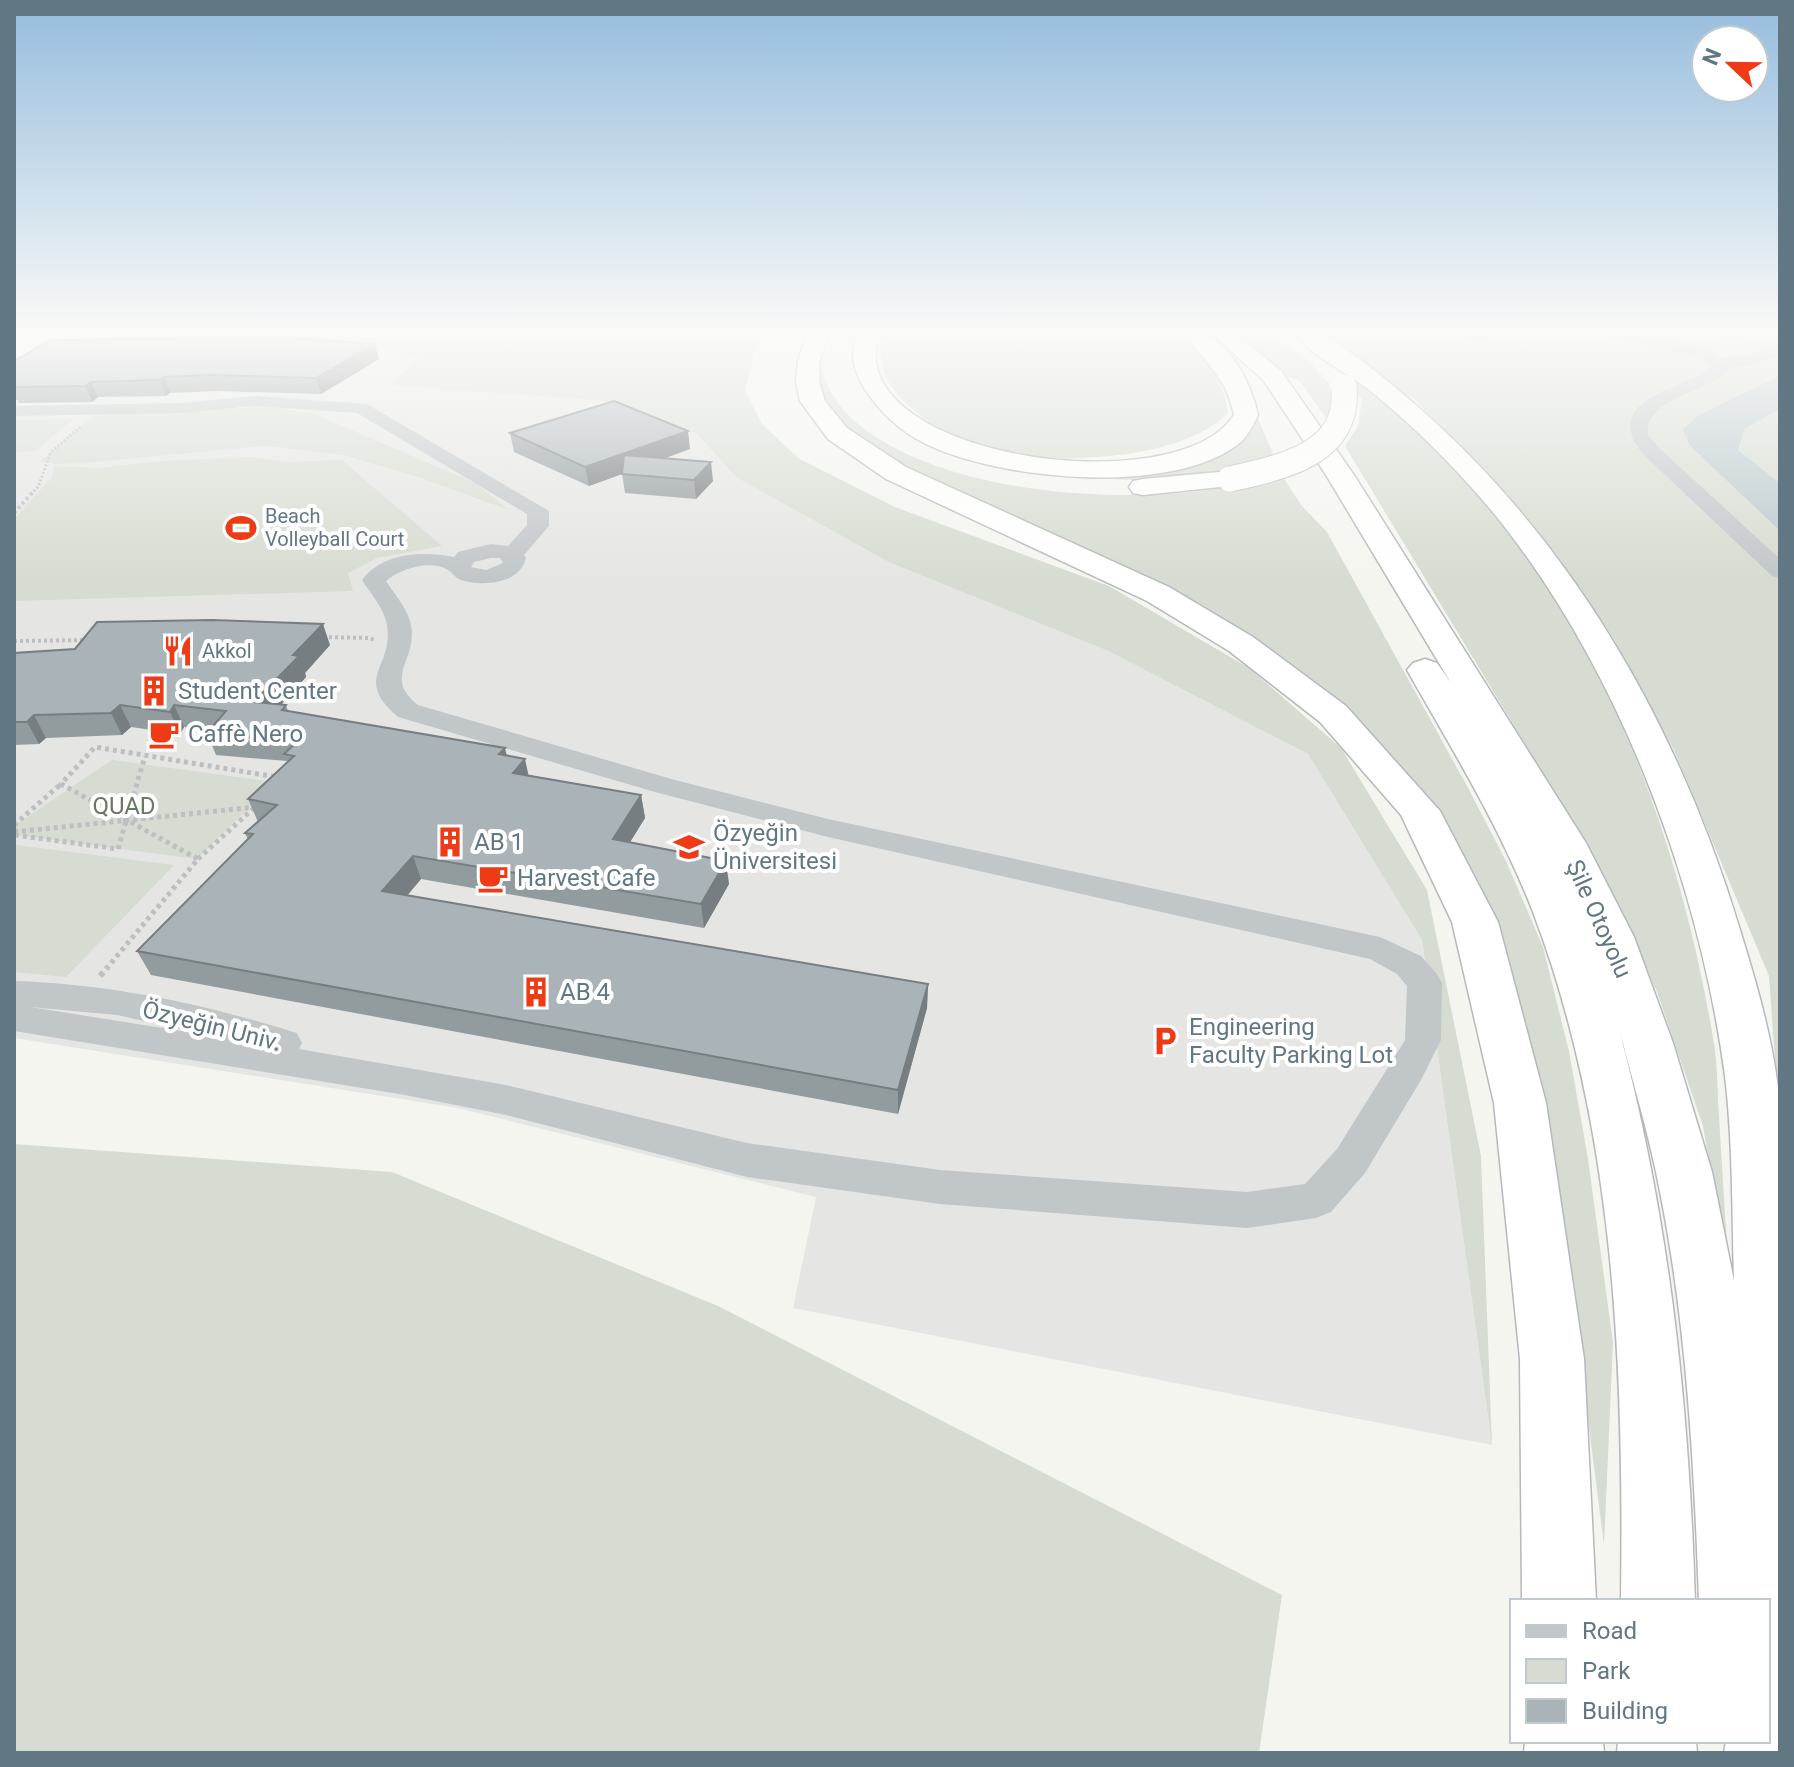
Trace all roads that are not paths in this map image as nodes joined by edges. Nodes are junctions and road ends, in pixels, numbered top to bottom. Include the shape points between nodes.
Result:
1 (376, 416) edge
2 (822, 416) edge
3 (869, 416) edge
4 (902, 416) edge
5 (1245, 416) edge
6 (1277, 416) edge
7 (1301, 416) edge
8 (1346, 416) edge
9 (1416, 416) edge
10 (1640, 416) edge
11 (1780, 571) edge
12 (14, 994) edge
13 (14, 1018) edge
14 (405, 1080) junction
15 (1559, 1599) edge
16 (1658, 1599) edge
17 (1736, 1599) edge
18 (1770, 1663) edge

1 - 14 street via 538,511 538,526 512,555 482,552 458,565 437,560 401,563 374,580 400,626 400,645 387,684 392,701 408,711 828,828 1380,949 1409,965 1425,983 1423,1040 1351,1161 1316,1200 1247,1210 940,1187 747,1160
2 - 15 highway via 859,450 896,473 1158,594 1241,644 1333,714 1419,811 1475,922 1520,1103 1552,1359
3 - 8 highway, bridge via 935,455 978,469 1124,487 1230,479 1277,466 1325,444
4 - 5 highway via 941,441 1004,461 1112,469 1181,458 1234,434
6 - 16 highway, Şile Otoyolu via 1527,849 1568,947 1601,1054 1632,1202 1648,1345
7 - 17 highway, Şile Otoyolu via 1531,784 1611,937 1684,1172 1727,1454
9 - 18 highway via 1507,510 1598,642 1678,808 1720,940 1751,1079 1763,1241 1778,1553
10 - 11 street via 1639,434 1650,450
12 - 14 street, Özyeğin Univ. via 166,1010
13 - 14 street

